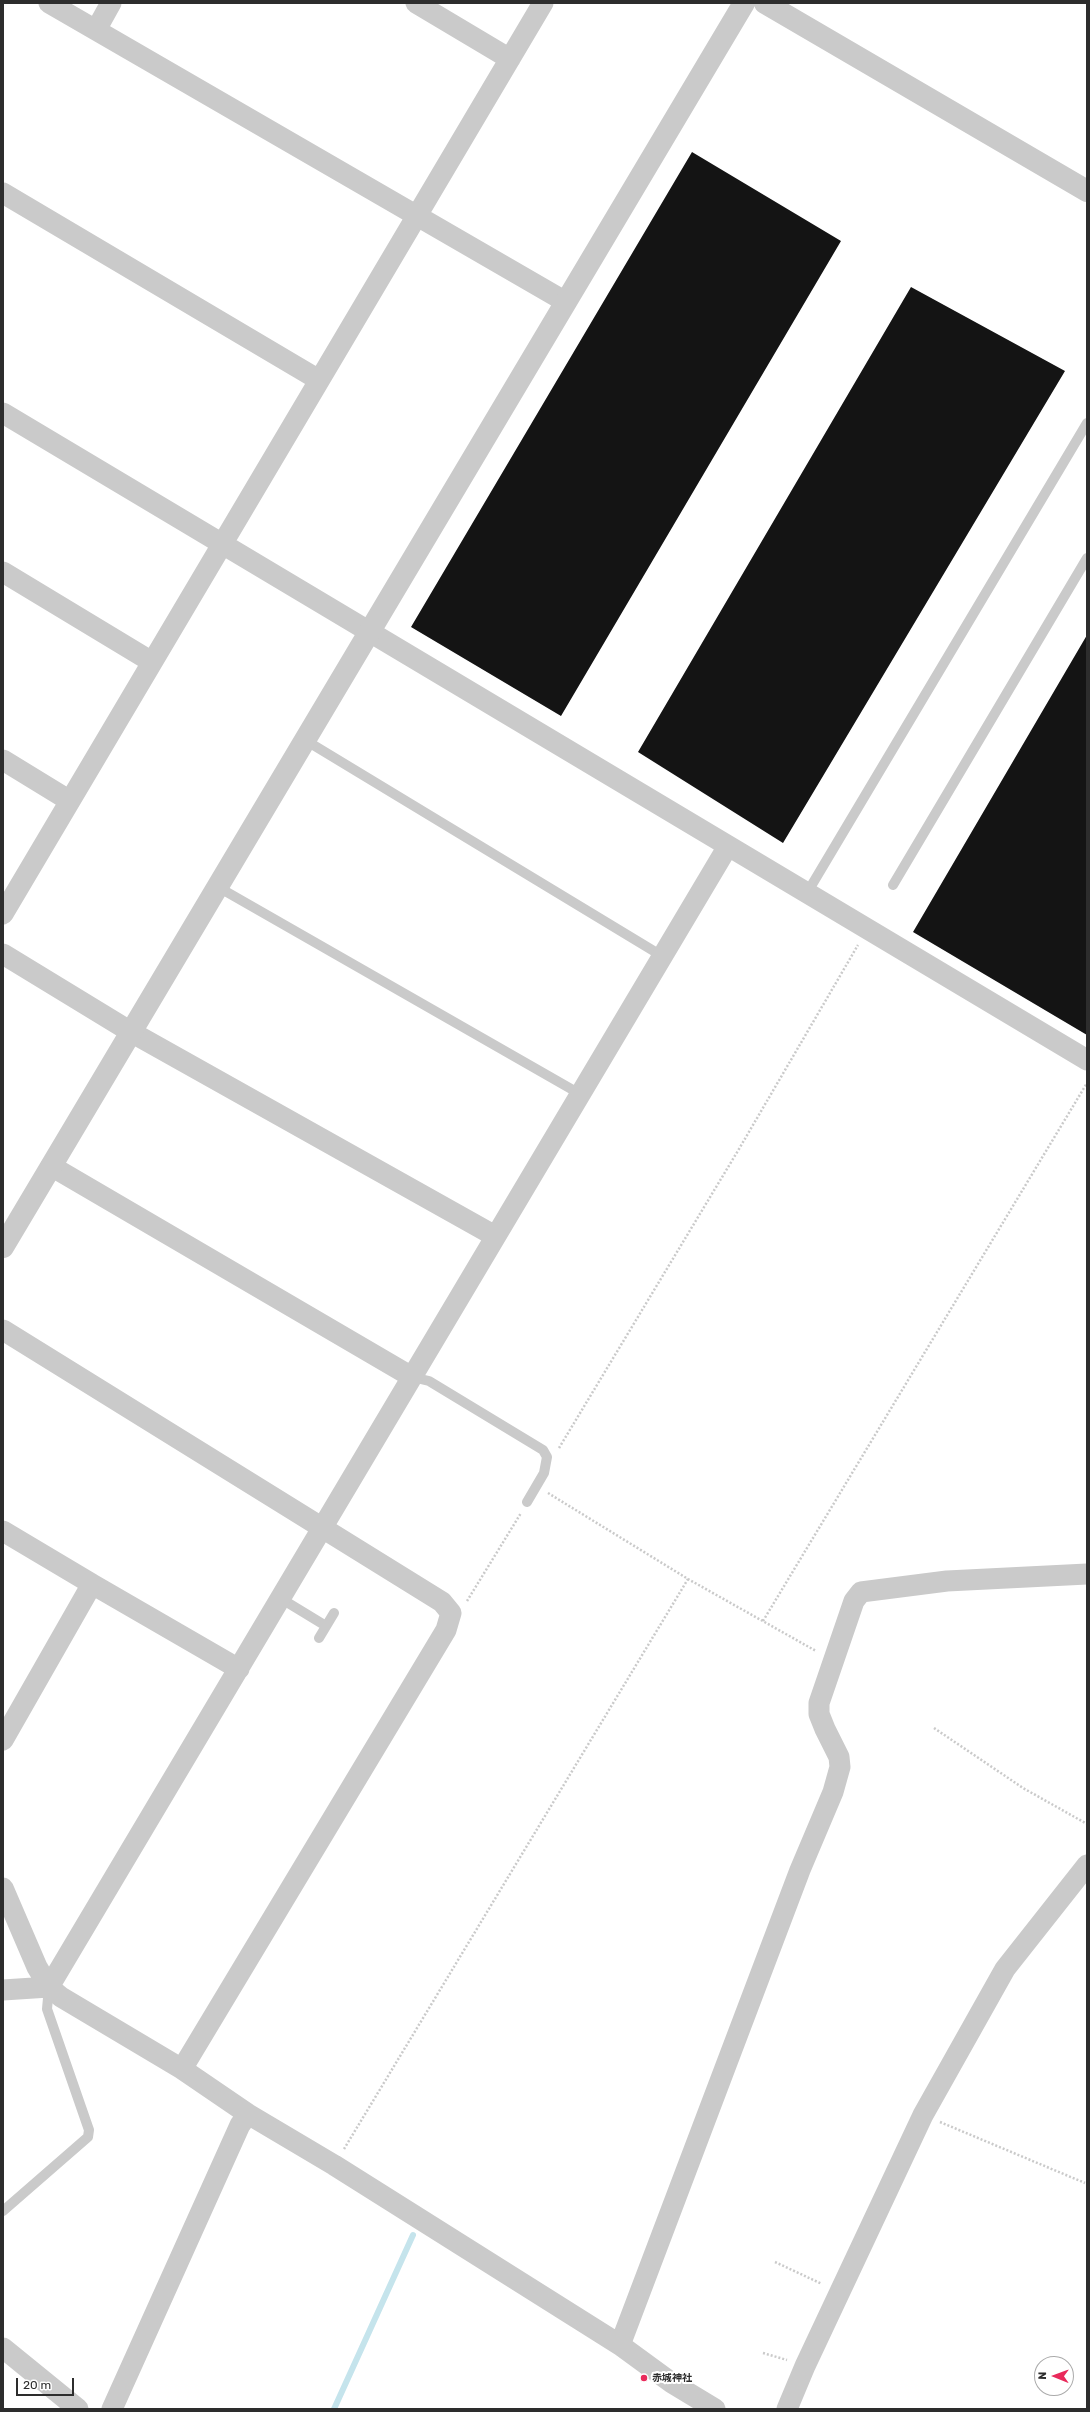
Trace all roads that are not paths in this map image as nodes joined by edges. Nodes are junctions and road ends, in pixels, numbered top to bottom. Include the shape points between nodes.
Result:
1 (49, 3) edge
2 (111, 3) edge
3 (416, 3) edge
4 (543, 3) edge
5 (744, 3) edge
6 (765, 3) edge
7 (96, 30) junction
8 (510, 59) junction
9 (1087, 191) edge
10 (3, 193) edge
11 (417, 216) junction
12 (566, 302) junction
13 (320, 380) junction
14 (3, 413) edge
15 (1087, 423) edge
16 (222, 544) junction
17 (1087, 558) edge
18 (3, 572) edge
19 (370, 632) junction
20 (152, 662) junction
21 (305, 740) junction
22 (3, 760) edge
23 (70, 801) junction
24 (728, 846) junction
25 (893, 885) dead end
26 (218, 887) junction
27 (807, 893) junction
28 (3, 914) edge
29 (3, 954) edge
30 (662, 956) junction
31 (131, 1032) junction
32 (1087, 1060) edge
33 (580, 1094) junction
34 (51, 1166) junction
35 (495, 1236) junction
36 (3, 1247) edge
37 (3, 1330) edge
38 (412, 1376) junction
39 (527, 1502) road end
40 (323, 1527) junction
41 (3, 1531) edge
42 (1087, 1574) edge
43 (92, 1584) junction
44 (280, 1598) junction
45 (334, 1613) dead end
46 (326, 1626) junction
47 (319, 1638) dead end
48 (239, 1669) junction
49 (3, 1740) edge
50 (1087, 1865) edge
51 (5, 1900) edge
52 (50, 1987) junction
53 (3, 1990) edge
54 (182, 2069) junction
55 (248, 2114) junction
56 (3, 2211) edge
57 (620, 2345) junction
58 (3, 2348) edge
59 (78, 2409) edge
60 (112, 2409) edge
61 (715, 2409) edge
62 (787, 2409) edge

1 - 7 street
2 - 7 street
3 - 8 street
4 - 8 street
5 - 12 street
6 - 9 street
7 - 11 street
8 - 11 street
10 - 13 street
11 - 12 street
11 - 13 street
12 - 19 street
13 - 16 street
14 - 16 street
15 - 27 lane
16 - 19 street
16 - 20 street
17 - 25 lane
18 - 20 street
19 - 21 street
19 - 24 street
20 - 23 street
21 - 26 street
21 - 30 lane
22 - 23 street
23 - 28 street
24 - 27 street
24 - 30 street
26 - 31 street
26 - 33 lane
27 - 32 street
29 - 31 street
30 - 33 street
31 - 34 street
31 - 35 street
33 - 35 street
34 - 36 street
34 - 38 street
35 - 38 street
37 - 40 street
38 - 39 lane via 429,1381 543,1450 547,1457 544,1473
38 - 40 street
40 - 44 street
40 - 54 street via 442,1602 451,1613 446,1630
41 - 43 street
42 - 57 street via 947,1581 861,1592 854,1601 819,1703 819,1714 839,1757 840,1768 833,1792 797,1877
43 - 48 street
43 - 49 street
44 - 46 lane
44 - 48 street
45 - 46 lane
46 - 47 lane
48 - 52 street
50 - 62 street via 1005,1969 923,2115
51 - 52 street via 37,1967
52 - 53 street
52 - 54 street via 61,1997
52 - 56 lane via 47,2008 89,2130 88,2137
54 - 55 street
55 - 57 street via 334,2165
55 - 60 street via 237,2132
57 - 61 street
58 - 59 street

